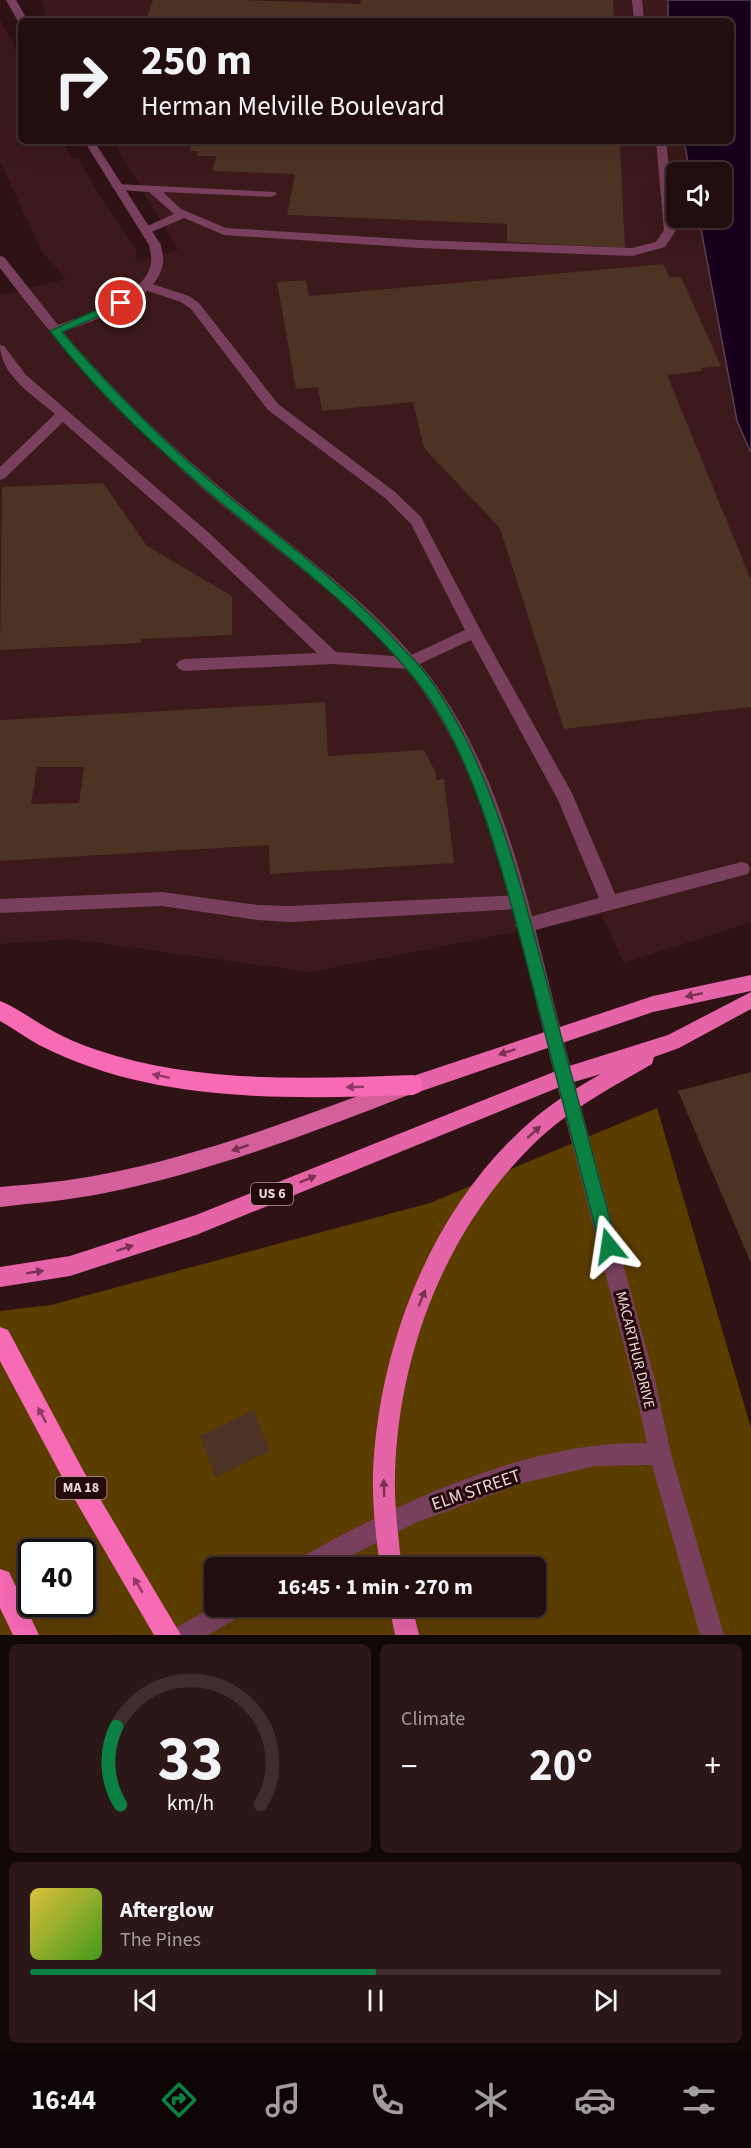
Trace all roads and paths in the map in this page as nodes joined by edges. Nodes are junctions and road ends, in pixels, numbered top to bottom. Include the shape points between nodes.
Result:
1 (11, 0) edge
2 (637, 0) edge
3 (21, 18) edge
4 (639, 18) edge
5 (91, 144) edge
6 (660, 144) edge
7 (118, 187) junction
8 (153, 189) junction
9 (271, 194) dead end
10 (184, 214) junction
11 (147, 230) junction
12 (1, 264) edge
13 (146, 286) junction
14 (55, 331) junction
15 (0, 350) edge
16 (63, 414) junction
17 (0, 476) edge
18 (474, 632) junction
19 (332, 658) junction
20 (409, 663) junction
21 (184, 665) dead end
22 (742, 869) dead end
23 (518, 902) junction
24 (610, 903) junction
25 (0, 906) edge
26 (525, 925) junction
27 (751, 983) edge
28 (751, 1000) edge
29 (0, 1010) edge
30 (673, 1042) junction
31 (413, 1085) junction
32 (0, 1197) edge
33 (0, 1277) edge
34 (0, 1338) edge
35 (660, 1454) junction
36 (325, 1557) edge
37 (390, 1557) edge
38 (0, 1581) edge
39 (217, 1617) edge
40 (26, 1635) edge
41 (168, 1635) edge
42 (185, 1635) edge
43 (712, 1635) edge

1 - 3 street
2 - 4 street
5 - 7 street
6 - 10 street via 670,230 664,242 645,250 577,251 231,232
7 - 8 street
7 - 11 street
8 - 9 street
8 - 10 street
10 - 11 street
11 - 13 street via 159,259 156,273
12 - 14 street, MACARTHUR DRIVE
13 - 14 street via 113,307
13 - 18 street via 195,306 273,407 408,511 423,532
14 - 20 street, MACARTHUR DRIVE via 147,430 220,495 328,581
15 - 16 street via 21,378
16 - 17 street
16 - 19 street via 204,537
18 - 20 street
18 - 24 street via 566,798
19 - 20 street
19 - 21 street
20 - 23 street, MACARTHUR DRIVE via 421,676 467,756
22 - 24 street
23 - 25 street via 290,915 161,899
23 - 26 street, MACARTHUR DRIVE
24 - 26 street
26 - 35 street, MACARTHUR DRIVE
27 -> 31 highway via 653,1004
28 - 30 highway, US 6
31 -> 29 highway via 264,1088 163,1077 72,1051 26,1029
33 -> 30 highway, US 6 via 70,1266 196,1225 566,1076
37 -> 30 highway via 384,1472 387,1428 403,1354 434,1268 460,1219 492,1173 535,1130 574,1099
31 -> 32 main road via 270,1138 148,1175 41,1195
41 -> 34 highway, MA 18 via 76,1480
35 - 36 street, ELM STREET via 597,1455 493,1482 376,1530
35 - 43 street, MACARTHUR DRIVE
38 - 40 highway
39 - 42 street

